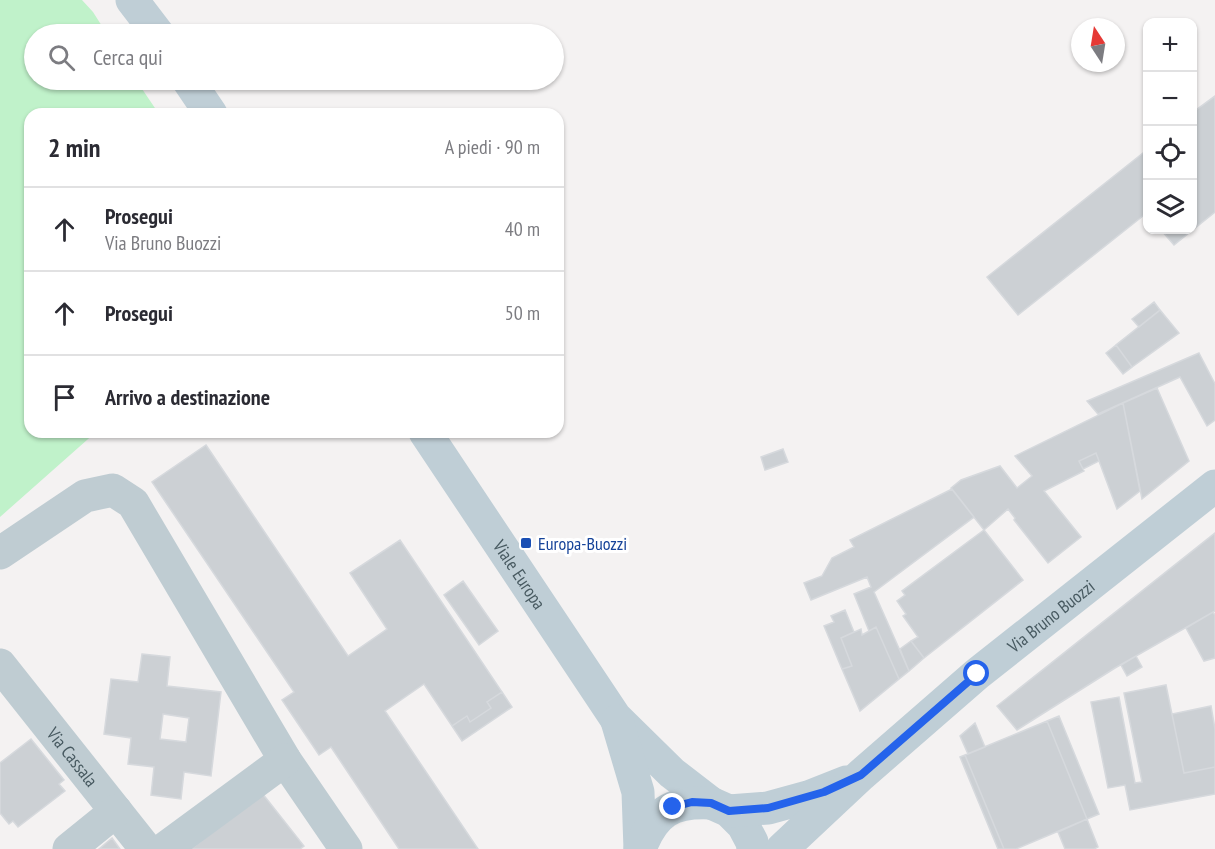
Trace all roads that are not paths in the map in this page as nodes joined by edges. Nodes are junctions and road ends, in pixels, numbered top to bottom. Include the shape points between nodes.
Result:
1 (132, 0) edge
2 (150, 24) edge
3 (195, 90) edge
4 (207, 108) edge
5 (429, 438) edge
6 (1215, 486) edge
7 (0, 553) edge
8 (0, 665) edge
9 (615, 717) junction
10 (285, 760) junction
11 (861, 775) junction
12 (720, 807) junction
13 (116, 812) junction
14 (69, 849) edge
15 (146, 849) edge
16 (164, 849) edge
17 (346, 849) edge
18 (640, 849) edge
19 (753, 849) edge
20 (782, 849) edge

1 - 2 main road
3 - 4 main road
5 - 9 main road, Viale Europa
6 - 11 main road, Via Bruno Buozzi via 977,674
7 - 10 street via 85,496 113,490 133,503
8 - 13 street, Via Cassala
9 - 12 main road via 672,773
9 - 18 main road via 638,792
10 - 16 street
10 - 17 street
11 - 12 main road via 824,792 768,808
11 - 20 main road
12 - 18 main road via 692,802 673,807 646,832
12 - 19 main road via 743,825
13 - 14 street
13 - 15 street, Via Cassala

